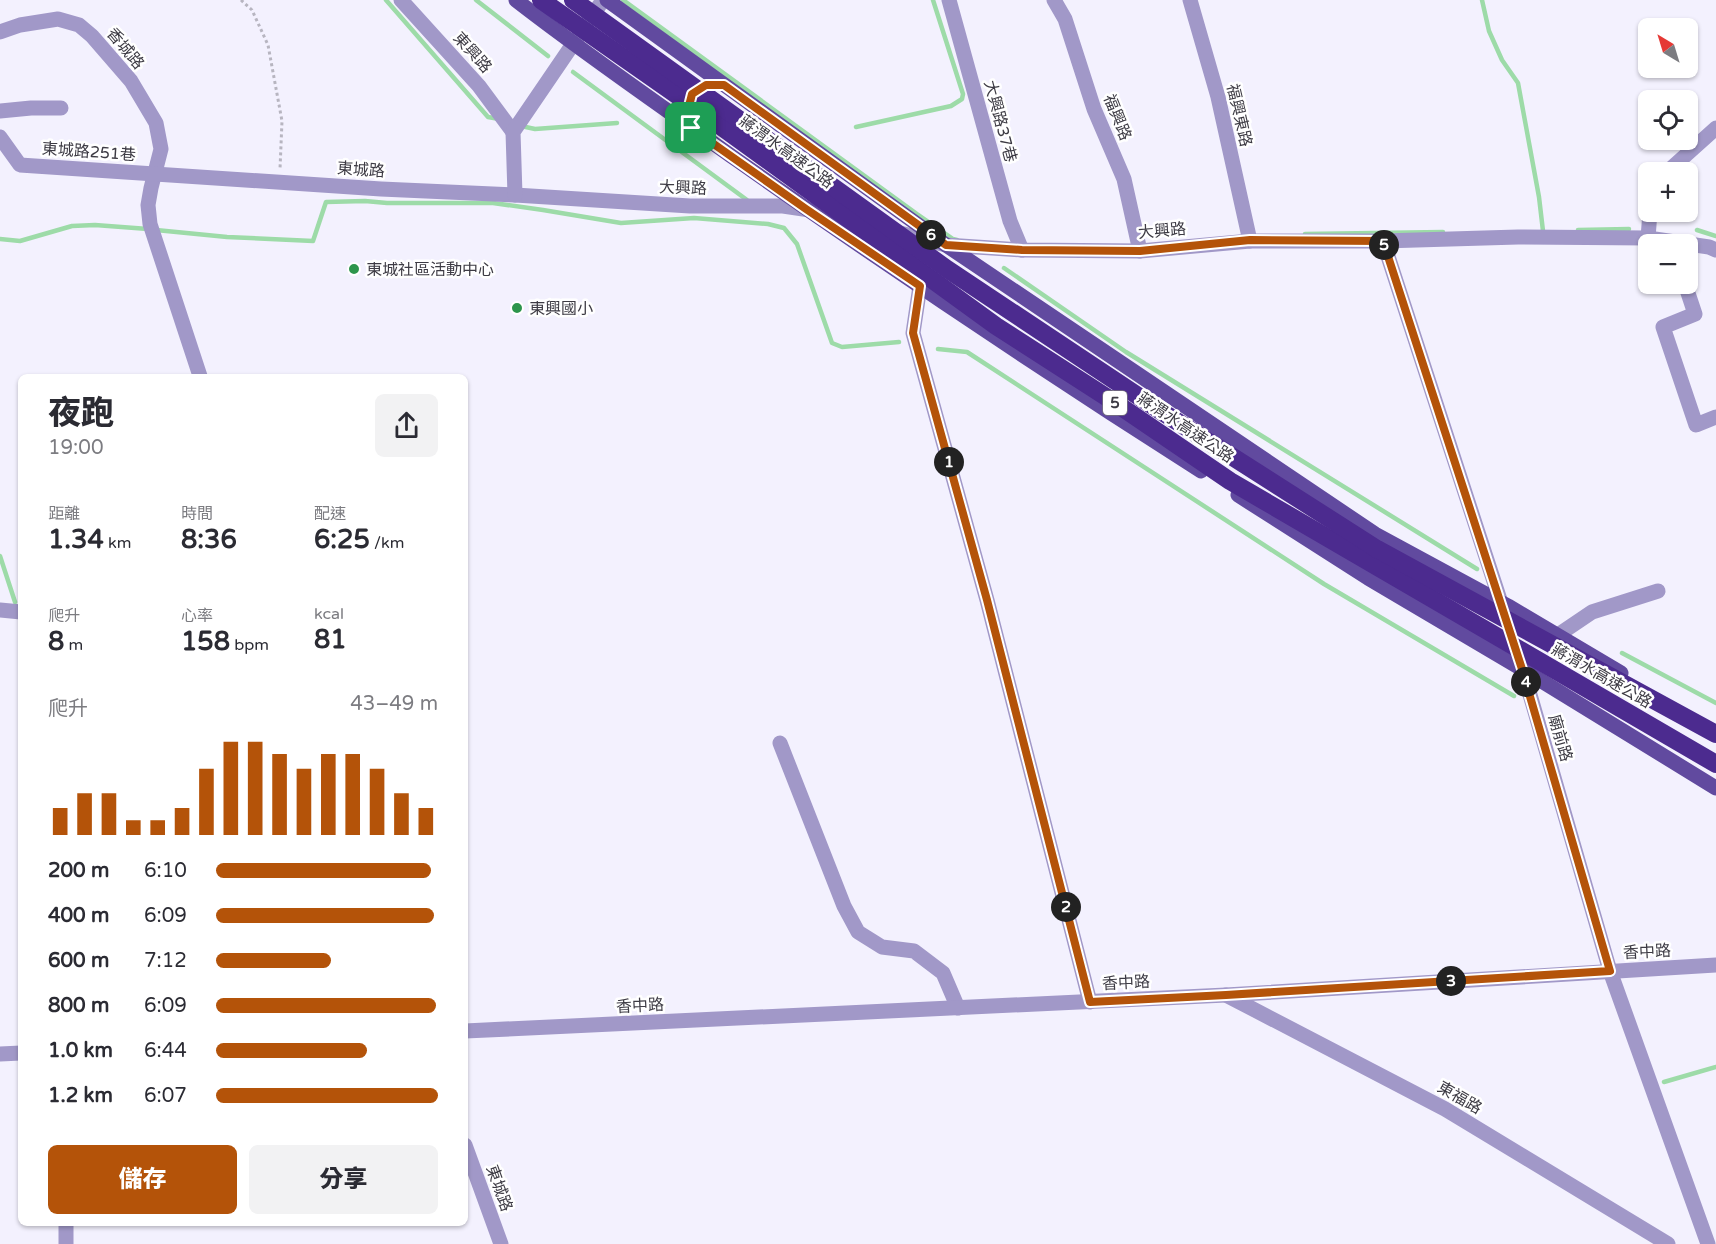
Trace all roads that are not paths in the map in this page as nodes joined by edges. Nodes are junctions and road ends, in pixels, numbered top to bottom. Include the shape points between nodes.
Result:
1 (401, 0) edge
2 (516, 0) edge
3 (541, 0) edge
4 (573, 0) edge
5 (605, 0) edge
6 (949, 0) edge
7 (1054, 0) edge
8 (1190, 0) edge
9 (0, 32) edge
10 (573, 45) junction
11 (724, 85) junction
12 (61, 108) dead end
13 (0, 111) edge
14 (691, 128) junction
15 (1716, 128) edge
16 (513, 132) junction
17 (0, 137) edge
18 (1678, 162) edge
19 (155, 174) junction
20 (515, 195) junction
21 (615, 202) joint
22 (806, 209) junction
23 (1638, 238) edge
24 (1250, 240) junction
25 (1383, 241) junction
26 (946, 245) junction
27 (1698, 246) edge
28 (1022, 250) junction
29 (1716, 250) edge
30 (1140, 251) junction
31 (920, 286) junction
32 (1688, 294) edge
33 (1074, 331) junction
34 (1043, 369) junction
35 (199, 374) edge
36 (1716, 417) edge
37 (1658, 591) dead end
38 (1501, 602) junction
39 (0, 610) edge
40 (18, 612) edge
41 (1558, 635) junction
42 (1522, 669) junction
43 (1716, 732) edge
44 (780, 744) dead end
45 (1716, 764) edge
46 (1716, 788) edge
47 (1716, 965) edge
48 (1610, 971) junction
49 (1226, 995) junction
50 (1090, 1002) junction
51 (957, 1008) junction
52 (468, 1032) edge
53 (0, 1053) edge
54 (18, 1053) edge
55 (468, 1153) edge
56 (66, 1226) edge
57 (66, 1244) edge
58 (501, 1244) edge
59 (1668, 1244) edge
60 (1708, 1244) edge

1 - 16 street, 東興路 via 479,86
2 - 10 main road
3 - 45 highway, 蔣渭水高速公路 / 5, bridge via 996,326 1230,481
4 - 43 highway, 蔣渭水高速公路 / 5, bridge via 947,269 1156,408 1377,549
5 - 10 street
5 - 11 main road
6 - 28 street, 大興路37巷 via 1010,221
7 - 30 street, 福興路 via 1065,19 1094,110 1124,179
8 - 24 street, 福興東路 via 1218,97
9 - 19 street, 香城路 via 58,19 79,25 92,36 131,81 156,123 161,149
10 - 14 main road
10 - 16 street
11 - 14 main road via 706,85 692,94 688,110
11 - 26 main road
12 - 13 street
14 - 22 main road
15 - 18 street
16 - 20 street
17 - 19 street, 東城路251巷 via 20,165
19 - 20 street, 東城路
19 - 35 street via 148,205 151,228
20 - 21 street, 東城路
21 - 22 street, 大興路
22 - 26 street, 大興路
22 - 31 main road
23 - 25 street, 大興路
24 - 25 street, 大興路
24 - 30 street, 大興路
25 - 38 street, 廟前路
26 - 28 street, 大興路
26 - 33 main road
27 - 29 street, 大興路
28 - 30 street, 大興路
31 - 34 main road
31 - 50 street via 913,333 987,600
32 - 36 street via 1695,314 1664,327 1696,424
33 - 34 main road via 1080,351 1077,362 1066,368
33 - 38 main road via 1375,534
34 - 42 main road via 1368,578
37 - 41 street via 1592,612
38 - 41 main road
38 - 42 street, 廟前路
39 - 40 street
41 - 43 main road
42 - 46 main road
42 - 48 street, 廟前路
44 - 51 street via 858,932 882,947 914,951 943,973
47 - 48 street, 香中路
48 - 49 street, 香中路
48 - 60 street, 廟前路
49 - 50 street, 香中路
49 - 59 street, 東福路 via 1445,1108
50 - 51 street, 香中路
51 - 52 street, 香中路
53 - 54 street
55 - 58 street, 東城路
56 - 57 street

